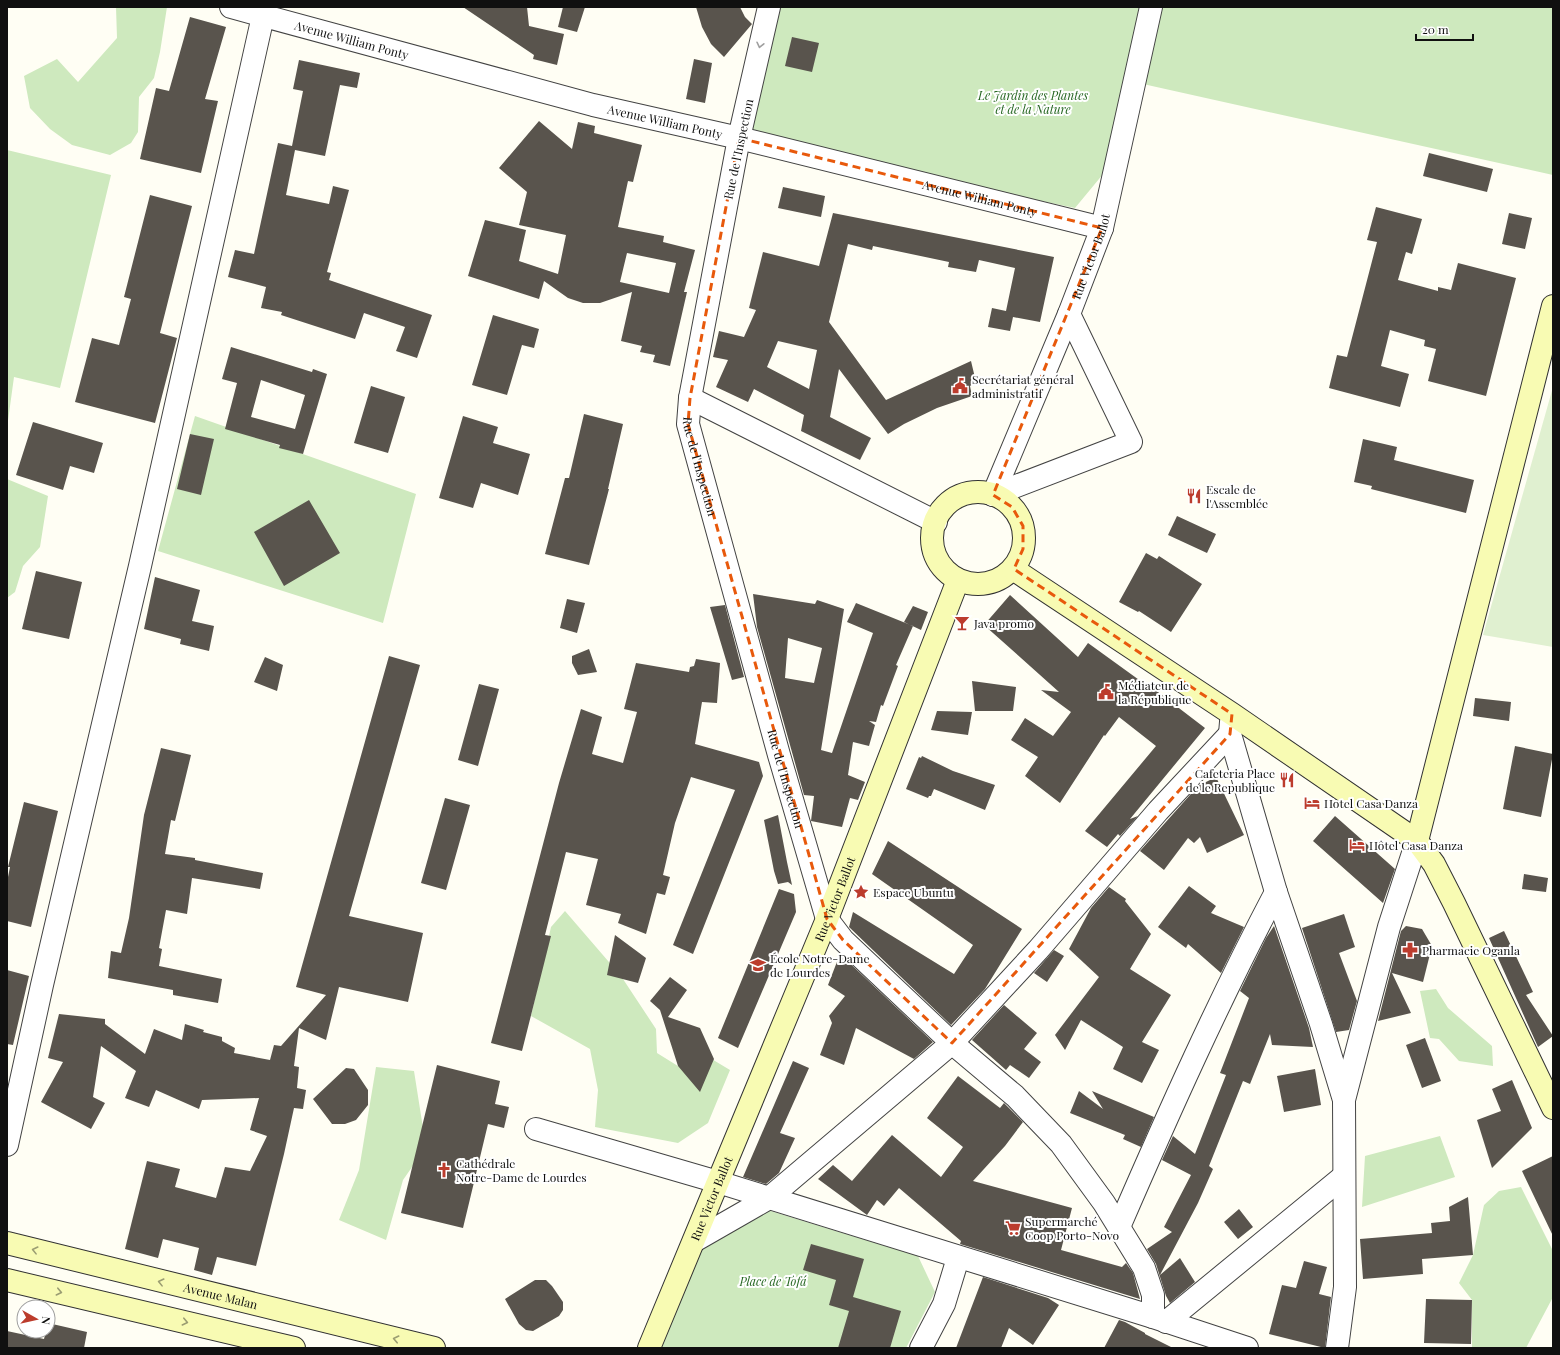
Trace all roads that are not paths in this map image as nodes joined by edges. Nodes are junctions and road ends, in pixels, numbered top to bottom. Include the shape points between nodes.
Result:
1 (231, 7) edge
2 (769, 7) edge
3 (1151, 7) edge
4 (263, 16) junction
5 (739, 138) junction
6 (1102, 228) junction
7 (1553, 306) edge
8 (1069, 314) junction
9 (690, 398) junction
10 (993, 495) junction
11 (936, 522) junction
12 (1013, 569) junction
13 (958, 580) junction
14 (1231, 724) junction
15 (1417, 841) junction
16 (1276, 892) junction
17 (827, 919) junction
18 (952, 1043) junction
19 (1344, 1100) junction
20 (1553, 1108) edge
21 (536, 1129) dead end
22 (7, 1145) edge
23 (1344, 1176) junction
24 (718, 1182) junction
25 (769, 1198) junction
26 (1119, 1227) junction
27 (694, 1241) junction
28 (7, 1243) edge
29 (958, 1258) junction
30 (7, 1280) edge
31 (266, 1308) junction
32 (1160, 1320) junction
33 (256, 1339) junction
34 (294, 1348) edge
35 (434, 1348) edge
36 (650, 1348) edge
37 (922, 1348) edge
38 (1247, 1348) edge
39 (1337, 1348) edge

1 - 4 street, Avenue William Ponty
2 -> 5 street, Rue de l'Inspection
3 - 6 street, Rue Victor Ballot
4 - 5 street, Avenue William Ponty via 593,105
4 - 22 street
5 - 6 street, Avenue William Ponty
5 - 9 street, Rue de l'Inspection
6 - 8 street, Rue Victor Ballot
7 - 15 main road
8 - 10 street, Rue Victor Ballot
8 - 10 street via 1131,442
9 - 11 street
9 - 17 street, Rue de l'Inspection via 690,432 779,756
10 - 11 main road via 978,492 955,499 943,509
10 - 12 main road via 1012,506 1023,526 1023,549
11 - 13 main road via 933,542 936,555 943,567
12 - 13 main road via 1001,578 987,583 972,584
12 - 14 main road
13 - 17 main road, Rue Victor Ballot
14 - 15 main road
14 - 16 street
14 - 18 street via 1038,950
15 - 19 street via 1389,926
15 - 20 main road via 1434,864 1454,903
16 - 19 street
16 - 26 street via 1236,969 1179,1090
17 - 18 street via 843,940
17 - 24 main road, Rue Victor Ballot
18 - 25 street
18 - 26 street via 1015,1096 1061,1144
19 - 23 street
21 - 24 street
23 - 32 street
23 - 39 street via 1345,1287
24 - 25 street
24 - 27 main road, Rue Victor Ballot
25 - 27 street
25 - 29 street
26 - 32 street via 1144,1268
27 - 36 main road, Rue Victor Ballot
31 -> 28 main road, Avenue Malan
29 - 32 street
29 - 37 street via 944,1304
30 -> 33 main road
31 - 33 main road
35 -> 31 main road, Avenue Malan
32 - 38 street
33 - 34 main road

